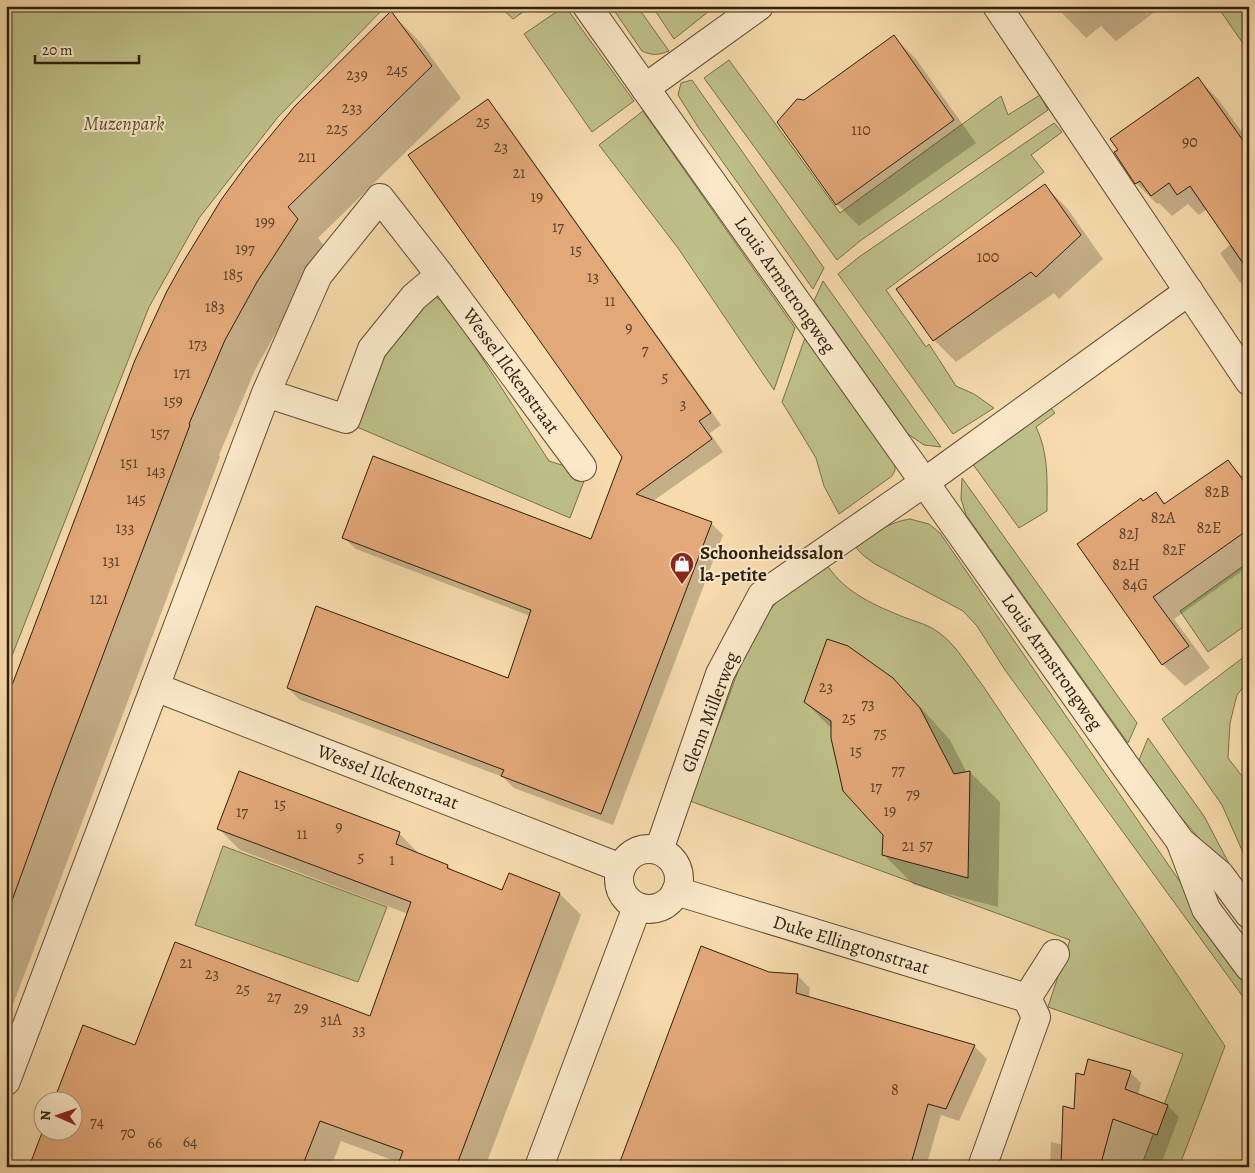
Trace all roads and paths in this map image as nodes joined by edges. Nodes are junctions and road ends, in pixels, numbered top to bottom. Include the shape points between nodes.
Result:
1 (588, 6) edge
2 (759, 6) edge
3 (997, 6) edge
4 (645, 88) junction
5 (440, 276) junction
6 (1189, 291) junction
7 (1249, 381) edge
8 (266, 393) junction
9 (582, 467) dead end
10 (926, 482) junction
11 (155, 686) junction
12 (1181, 842) junction
13 (659, 850) junction
14 (621, 868) junction
15 (676, 892) junction
16 (637, 907) junction
17 (1249, 914) edge
18 (1055, 954) dead end
19 (1249, 967) edge
20 (1027, 998) junction
21 (6, 1081) edge
22 (539, 1167) edge
23 (982, 1167) edge

1 - 4 street, Louis Armstrongweg
2 - 4 street
3 - 6 street
4 - 10 street, Louis Armstrongweg
5 - 8 street via 414,297 372,349 346,419
5 - 8 street, Wessel Ilckenstraat via 380,198 318,275
5 - 9 street, Wessel Ilckenstraat
6 - 7 street
6 - 10 street
8 - 11 street, Wessel Ilckenstraat
10 - 12 street, Louis Armstrongweg
10 - 13 street, Glenn Millerweg via 762,595 720,674
11 - 14 street, Wessel Ilckenstraat
11 - 21 street, Wessel Ilckenstraat
12 - 17 street, Louis Armstrongweg via 1220,875
12 - 19 street, Louis Armstrongweg via 1206,909
13 - 14 street via 636,851
13 - 15 street via 673,860 679,881
14 - 16 street via 620,891
15 - 16 street via 668,902 656,908
15 - 20 street, Duke Ellingtonstraat
16 - 22 street
18 - 20 street
20 - 23 street via 1036,1017

